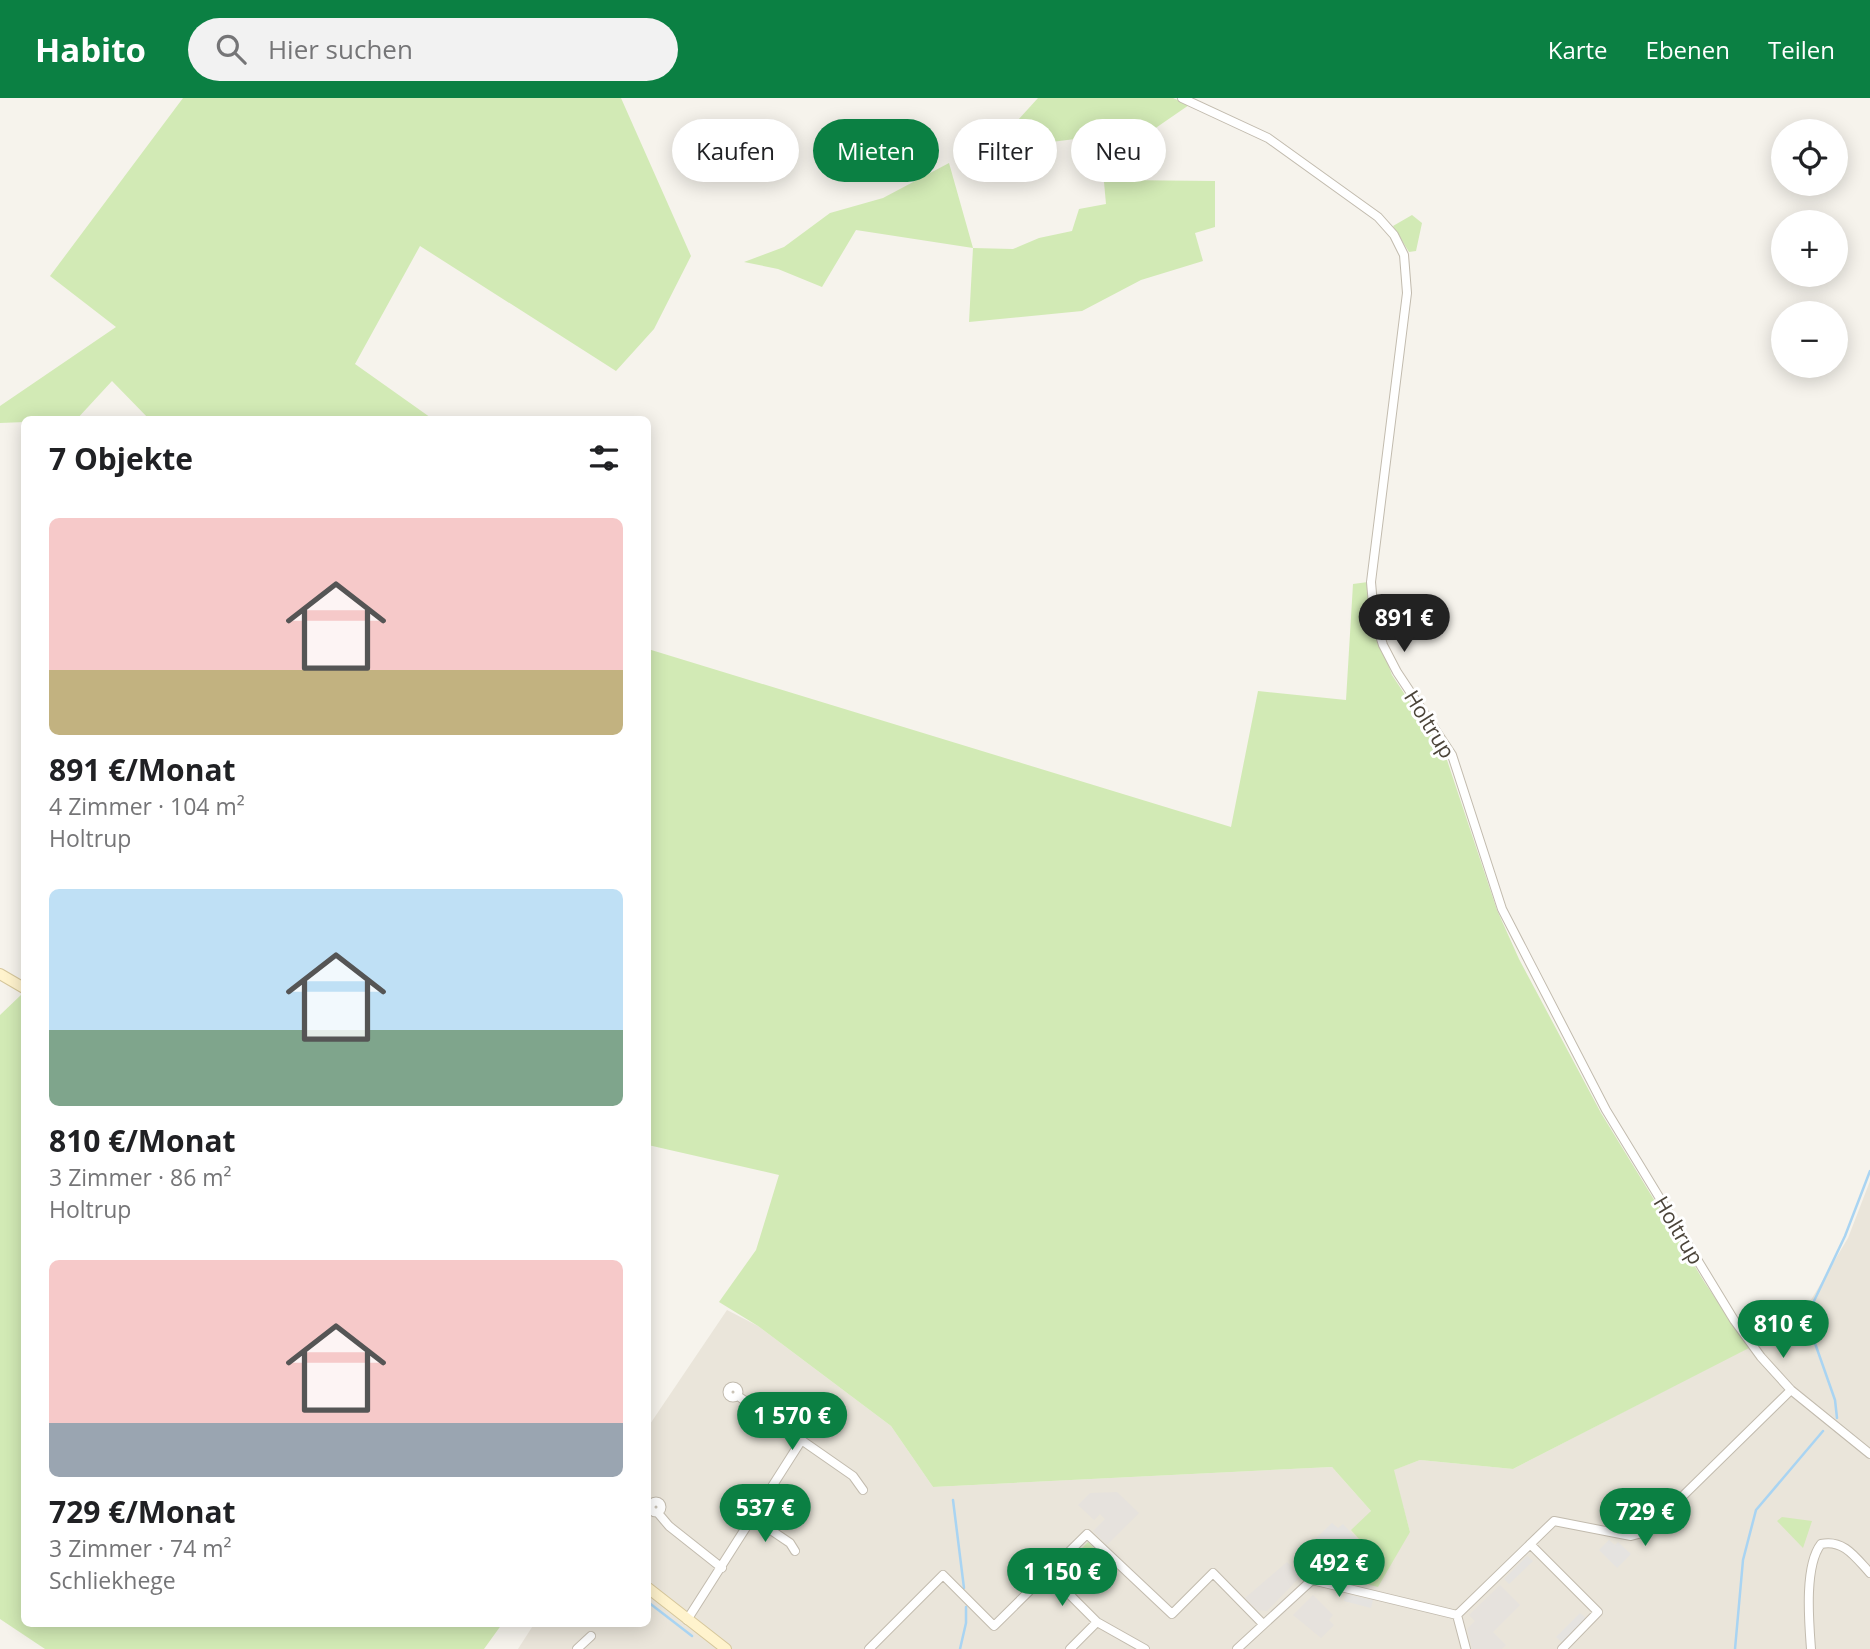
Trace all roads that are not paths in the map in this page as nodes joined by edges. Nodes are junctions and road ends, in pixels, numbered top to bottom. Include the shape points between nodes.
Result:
1 (1182, 98) edge
2 (0, 974) edge
3 (21, 986) edge
4 (1791, 1390) junction
5 (738, 1396) dead end
6 (801, 1441) junction
7 (1870, 1454) edge
8 (863, 1490) dead end
9 (658, 1513) dead end
10 (753, 1518) junction
11 (1530, 1544) junction
12 (795, 1551) dead end
13 (722, 1568) junction
14 (1048, 1573) junction
15 (1870, 1573) edge
16 (651, 1590) edge
17 (1457, 1615) junction
18 (687, 1620) junction
19 (1097, 1622) junction
20 (1263, 1624) junction
21 (591, 1636) dead end
22 (720, 1647) edge
23 (577, 1649) edge
24 (869, 1649) edge
25 (1070, 1649) edge
26 (1145, 1649) edge
27 (1237, 1649) edge
28 (1466, 1649) edge
29 (1562, 1649) edge
30 (1811, 1649) edge

1 - 4 street, Holtrup via 1289,152 1378,217 1399,244 1407,267 1407,293 1371,582 1383,645 1452,755 1502,909 1606,1110 1734,1320
2 - 3 street
4 - 7 street, Holtrup
4 - 11 street via 1646,1532 1632,1536 1558,1520
5 - 6 street
6 - 8 street via 853,1476
6 - 10 street
9 - 13 street
10 - 12 street
10 - 13 street
11 - 17 street
11 - 29 street via 1598,1612
13 - 18 street
14 - 19 street
14 - 20 street via 1087,1534 1172,1614 1213,1573
14 - 24 street via 994,1626 943,1575
15 - 30 street via 1846,1548 1821,1544 1812,1572
16 - 18 street
17 - 20 street via 1312,1580
17 - 28 street
18 - 22 street
19 - 25 street
19 - 26 street
20 - 27 street
21 - 23 street

